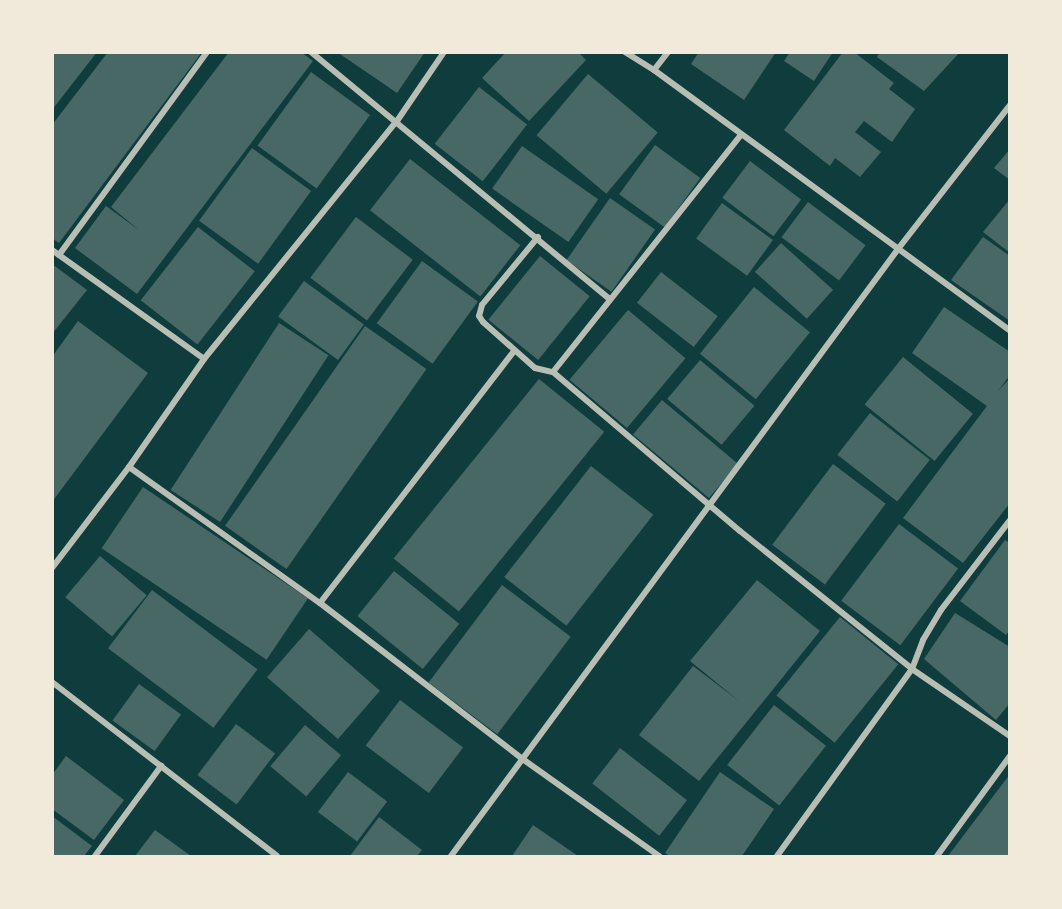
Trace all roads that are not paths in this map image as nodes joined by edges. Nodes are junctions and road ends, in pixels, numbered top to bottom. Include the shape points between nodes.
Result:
1 (207, 52) edge
2 (311, 52) edge
3 (444, 52) edge
4 (625, 52) edge
5 (668, 52) edge
6 (654, 70) junction
7 (1010, 105) edge
8 (397, 121) junction
9 (740, 136) junction
10 (538, 237) junction
11 (898, 249) junction
12 (52, 250) edge
13 (59, 255) junction
14 (610, 299) junction
15 (1010, 331) edge
16 (513, 352) junction
17 (204, 359) junction
18 (553, 372) junction
19 (129, 467) junction
20 (711, 505) junction
21 (1010, 520) edge
22 (52, 568) edge
23 (320, 603) junction
24 (912, 669) junction
25 (52, 682) edge
26 (1010, 736) edge
27 (1010, 756) edge
28 (524, 760) junction
29 (161, 766) junction
30 (95, 856) edge
31 (277, 856) edge
32 (452, 856) edge
33 (659, 856) edge
34 (777, 856) edge
35 (937, 856) edge

1 - 13 street
2 - 8 street
3 - 8 street
4 - 6 street
5 - 6 street
6 - 9 street
7 - 11 street
8 - 10 street
8 - 17 street
9 - 11 street
9 - 14 street
10 - 14 street
10 - 16 street via 479,311 483,322
11 - 15 street
11 - 20 street
12 - 13 street
13 - 17 street
14 - 18 street
16 - 18 street via 535,368
16 - 23 street
17 - 19 street
18 - 20 street
19 - 22 street
19 - 23 street
20 - 24 street
20 - 28 street
21 - 24 street via 932,623
23 - 28 street
24 - 26 street
24 - 34 street
25 - 29 street
27 - 35 street
28 - 32 street
28 - 33 street
29 - 30 street
29 - 31 street

